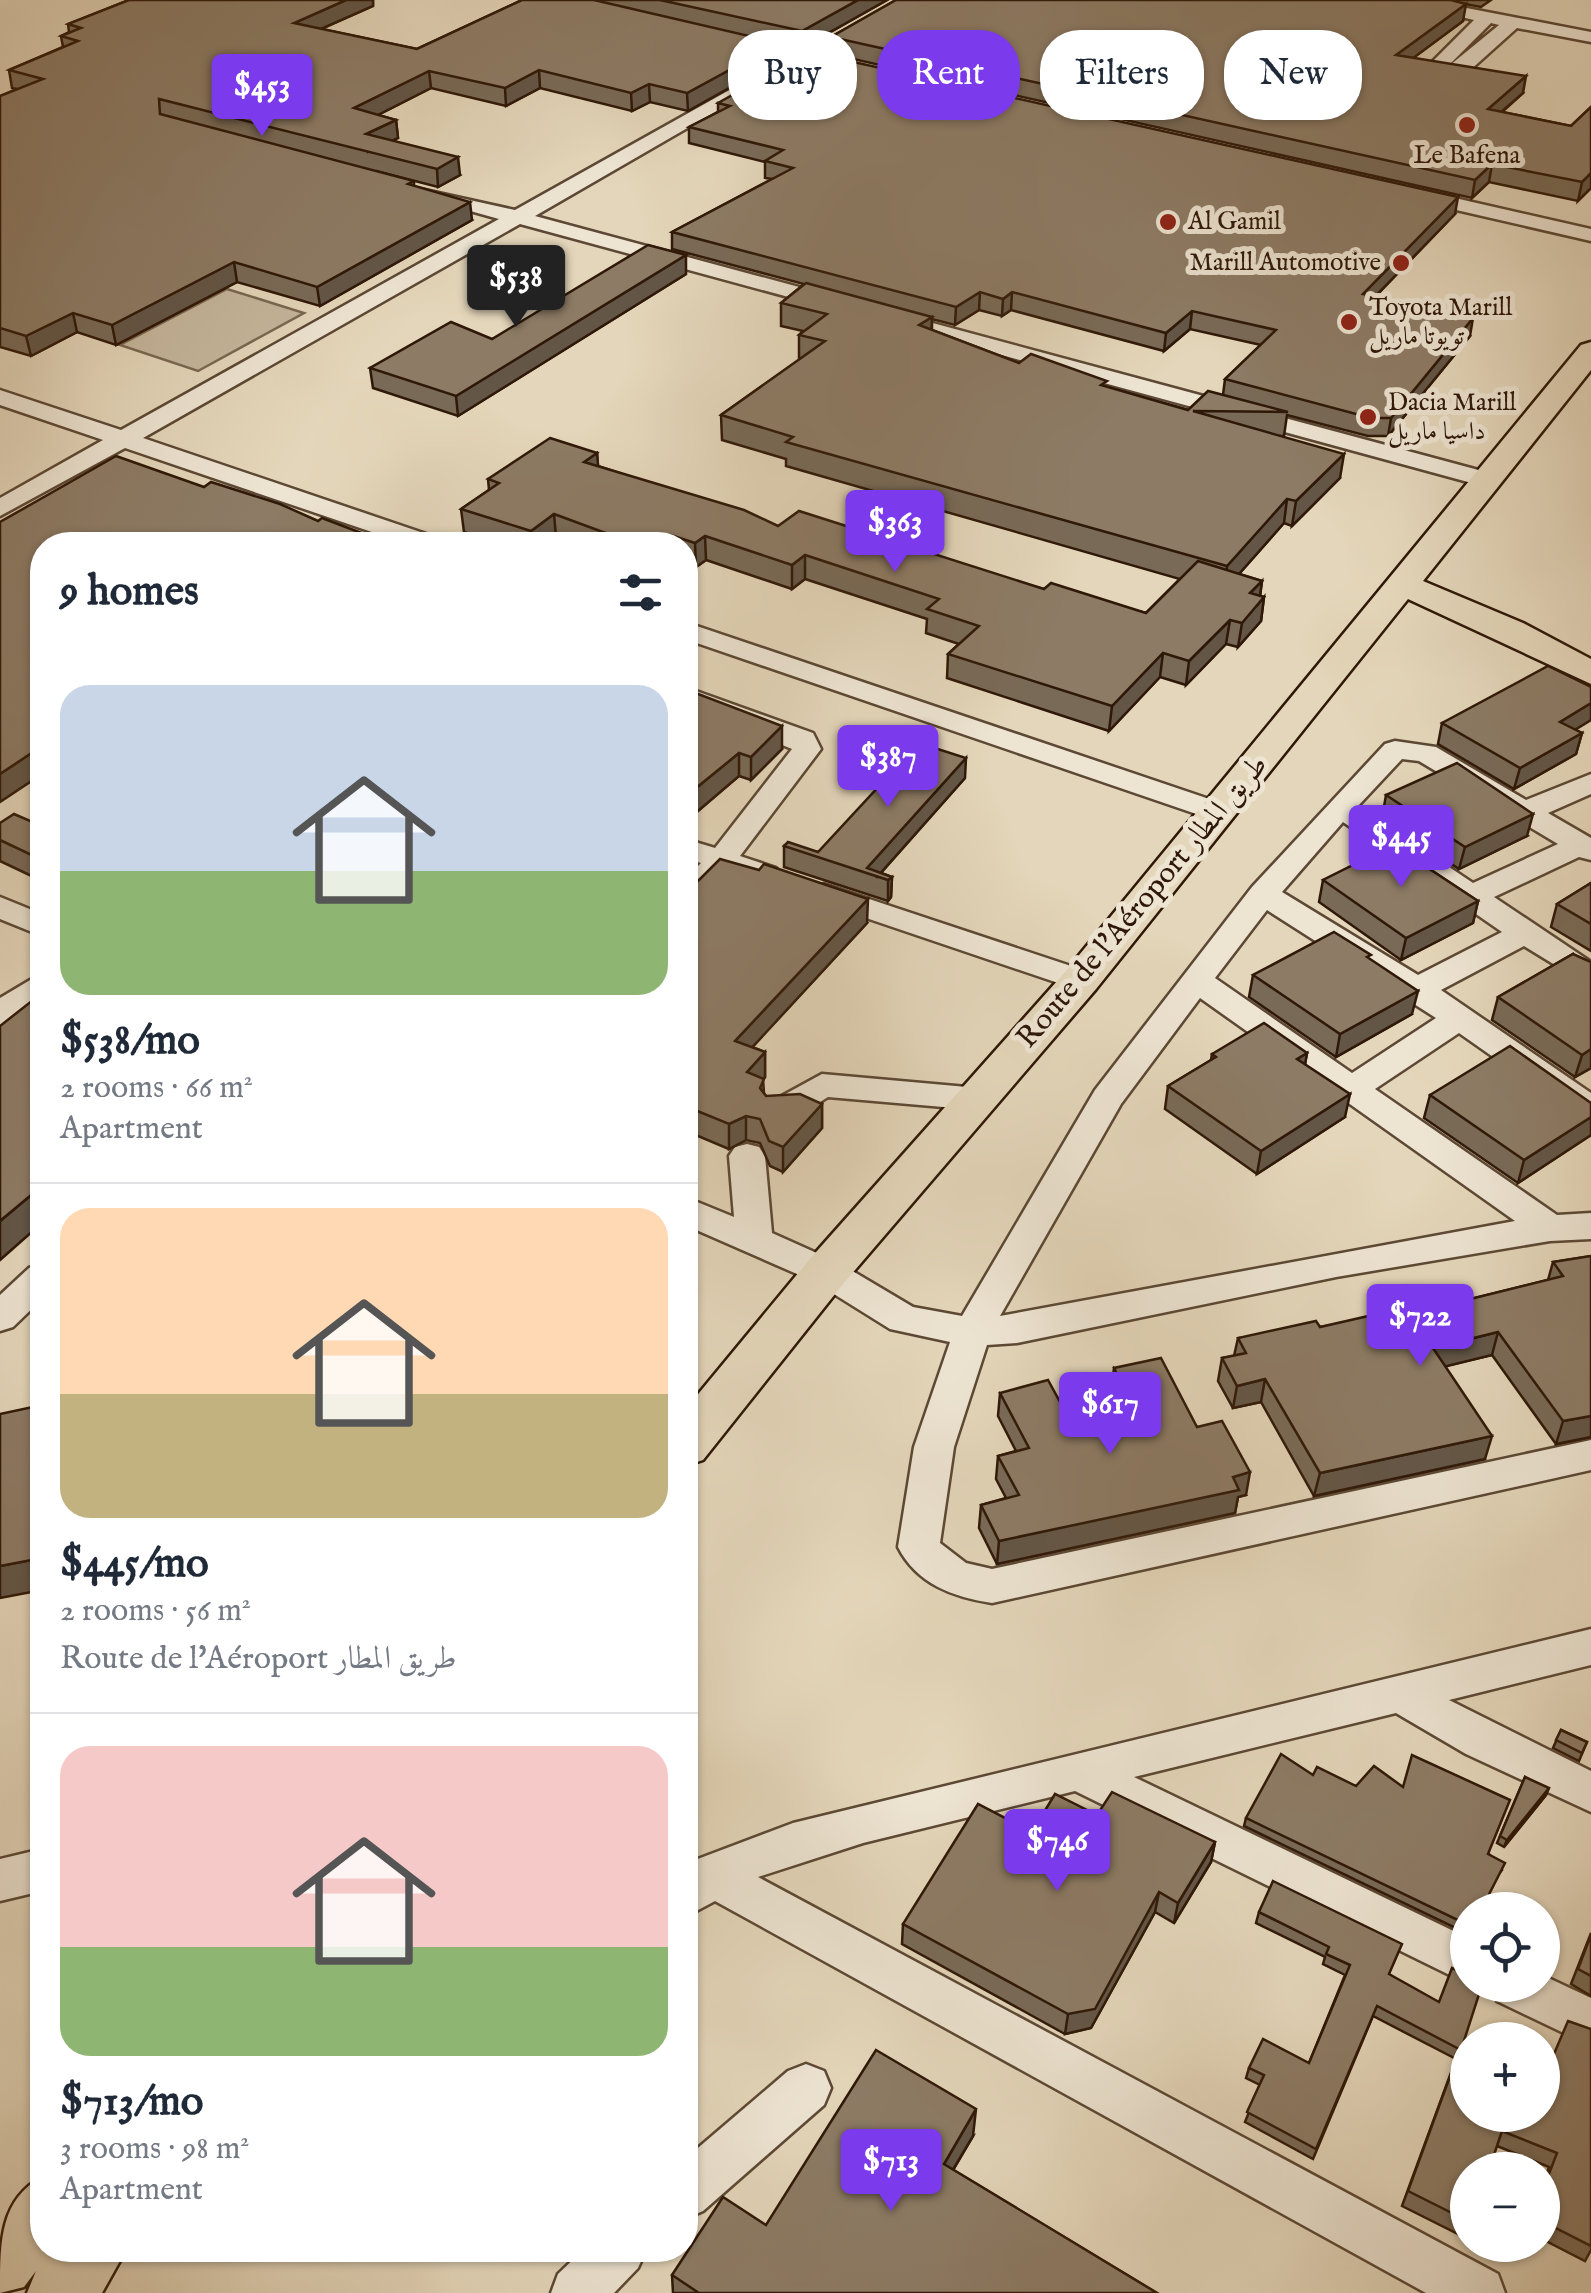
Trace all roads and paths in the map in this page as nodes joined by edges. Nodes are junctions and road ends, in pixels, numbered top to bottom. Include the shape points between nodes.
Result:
1 (1398, 0) edge
2 (1487, 17) junction
3 (1513, 22) junction
4 (706, 35) edge
5 (1591, 37) edge
6 (728, 40) edge
7 (1453, 49) junction
8 (1478, 53) junction
9 (857, 69) edge
10 (860, 70) edge
11 (728, 99) edge
12 (402, 186) edge
13 (1399, 192) edge
14 (517, 216) junction
15 (1591, 235) edge
16 (1591, 351) edge
17 (0, 397) edge
18 (122, 439) junction
19 (1488, 480) junction
20 (0, 508) edge
21 (397, 532) edge
22 (1415, 573) junction
23 (698, 634) edge
24 (1591, 644) edge
25 (1591, 673) edge
26 (698, 700) edge
27 (1591, 783) edge
28 (1340, 807) junction
29 (1219, 812) junction
30 (1526, 812) junction
31 (1586, 848) edge
32 (698, 853) edge
33 (721, 861) junction
34 (698, 883) edge
35 (1264, 894) junction
36 (1472, 895) junction
37 (0, 907) edge
38 (30, 921) edge
39 (1526, 932) junction
40 (1591, 977) edge
41 (1082, 980) junction
42 (1196, 980) junction
43 (1417, 990) junction
44 (30, 992) edge
45 (0, 1014) edge
46 (1459, 1018) junction
47 (1350, 1090) junction
48 (978, 1099) junction
49 (1591, 1109) edge
50 (781, 1111) edge
51 (747, 1156) dead end
52 (698, 1216) edge
53 (1591, 1226) edge
54 (1550, 1228) junction
55 (754, 1240) junction
56 (826, 1272) junction
57 (30, 1288) edge
58 (0, 1317) edge
59 (972, 1332) junction
60 (698, 1430) edge
61 (1591, 1455) edge
62 (1591, 1647) edge
63 (1405, 1696) junction
64 (1076, 1770) junction
65 (1591, 1792) edge
66 (30, 1873) edge
67 (0, 1880) edge
68 (698, 1885) edge
69 (1450, 1953) edge
70 (1548, 2002) edge
71 (1591, 2023) edge
72 (806, 2088) dead end
73 (698, 2183) edge
74 (30, 2225) edge
75 (83, 2262) edge
76 (608, 2262) edge
77 (0, 2263) edge
78 (61, 2293) edge
79 (577, 2293) edge
80 (1479, 2293) edge

1 - 2 street
2 - 3 street
2 - 7 street
3 - 5 street
3 - 8 street
4 - 6 street
7 - 8 street
7 - 8 street via 1431,73 1451,76
9 - 10 street
11 - 14 street
12 - 14 street
13 - 15 street
14 - 18 street
14 - 19 street
16 - 19 main road, Route de l'Aéroport طريق المطار
17 - 18 street
18 - 20 street
18 - 21 street
19 - 22 main road, Route de l'Aéroport طريق المطار
22 - 24 main road
22 - 25 main road
22 - 29 main road, Route de l'Aéroport طريق المطار
23 - 29 street
26 - 33 street via 785,730 802,738 807,749
27 - 30 street
28 - 30 street via 1395,750 1412,748
28 - 35 street
28 - 36 street
29 - 41 main road, Route de l'Aéroport طريق المطار
30 - 31 street
31 - 36 street
32 - 33 street
33 - 34 street
33 - 41 street
35 - 42 street
35 - 43 street
36 - 39 street
37 - 38 street
39 - 40 street
39 - 43 street
41 - 48 main road, Route de l'Aéroport طريق المطار
42 - 47 street
42 - 59 street via 1106,1098
43 - 46 street
44 - 45 street
46 - 47 street
46 - 49 street
47 - 54 street
48 - 50 street via 822,1085
48 - 56 main road, Route de l'Aéroport طريق المطار
51 - 55 street
52 - 55 street
53 - 54 street
54 - 59 street via 1017,1329
55 - 56 street
56 - 59 street via 903,1318
56 - 60 main road, Route de l'Aéroport طريق المطار
57 - 58 street
59 - 61 street via 934,1447 919,1547 959,1581 992,1586
62 - 63 street
63 - 64 street
63 - 65 street
64 - 68 street via 826,1834
64 - 69 street
66 - 67 street
68 - 80 street
70 - 71 street
72 - 73 street
74 - 77 main road
75 - 78 main road
76 - 79 street

